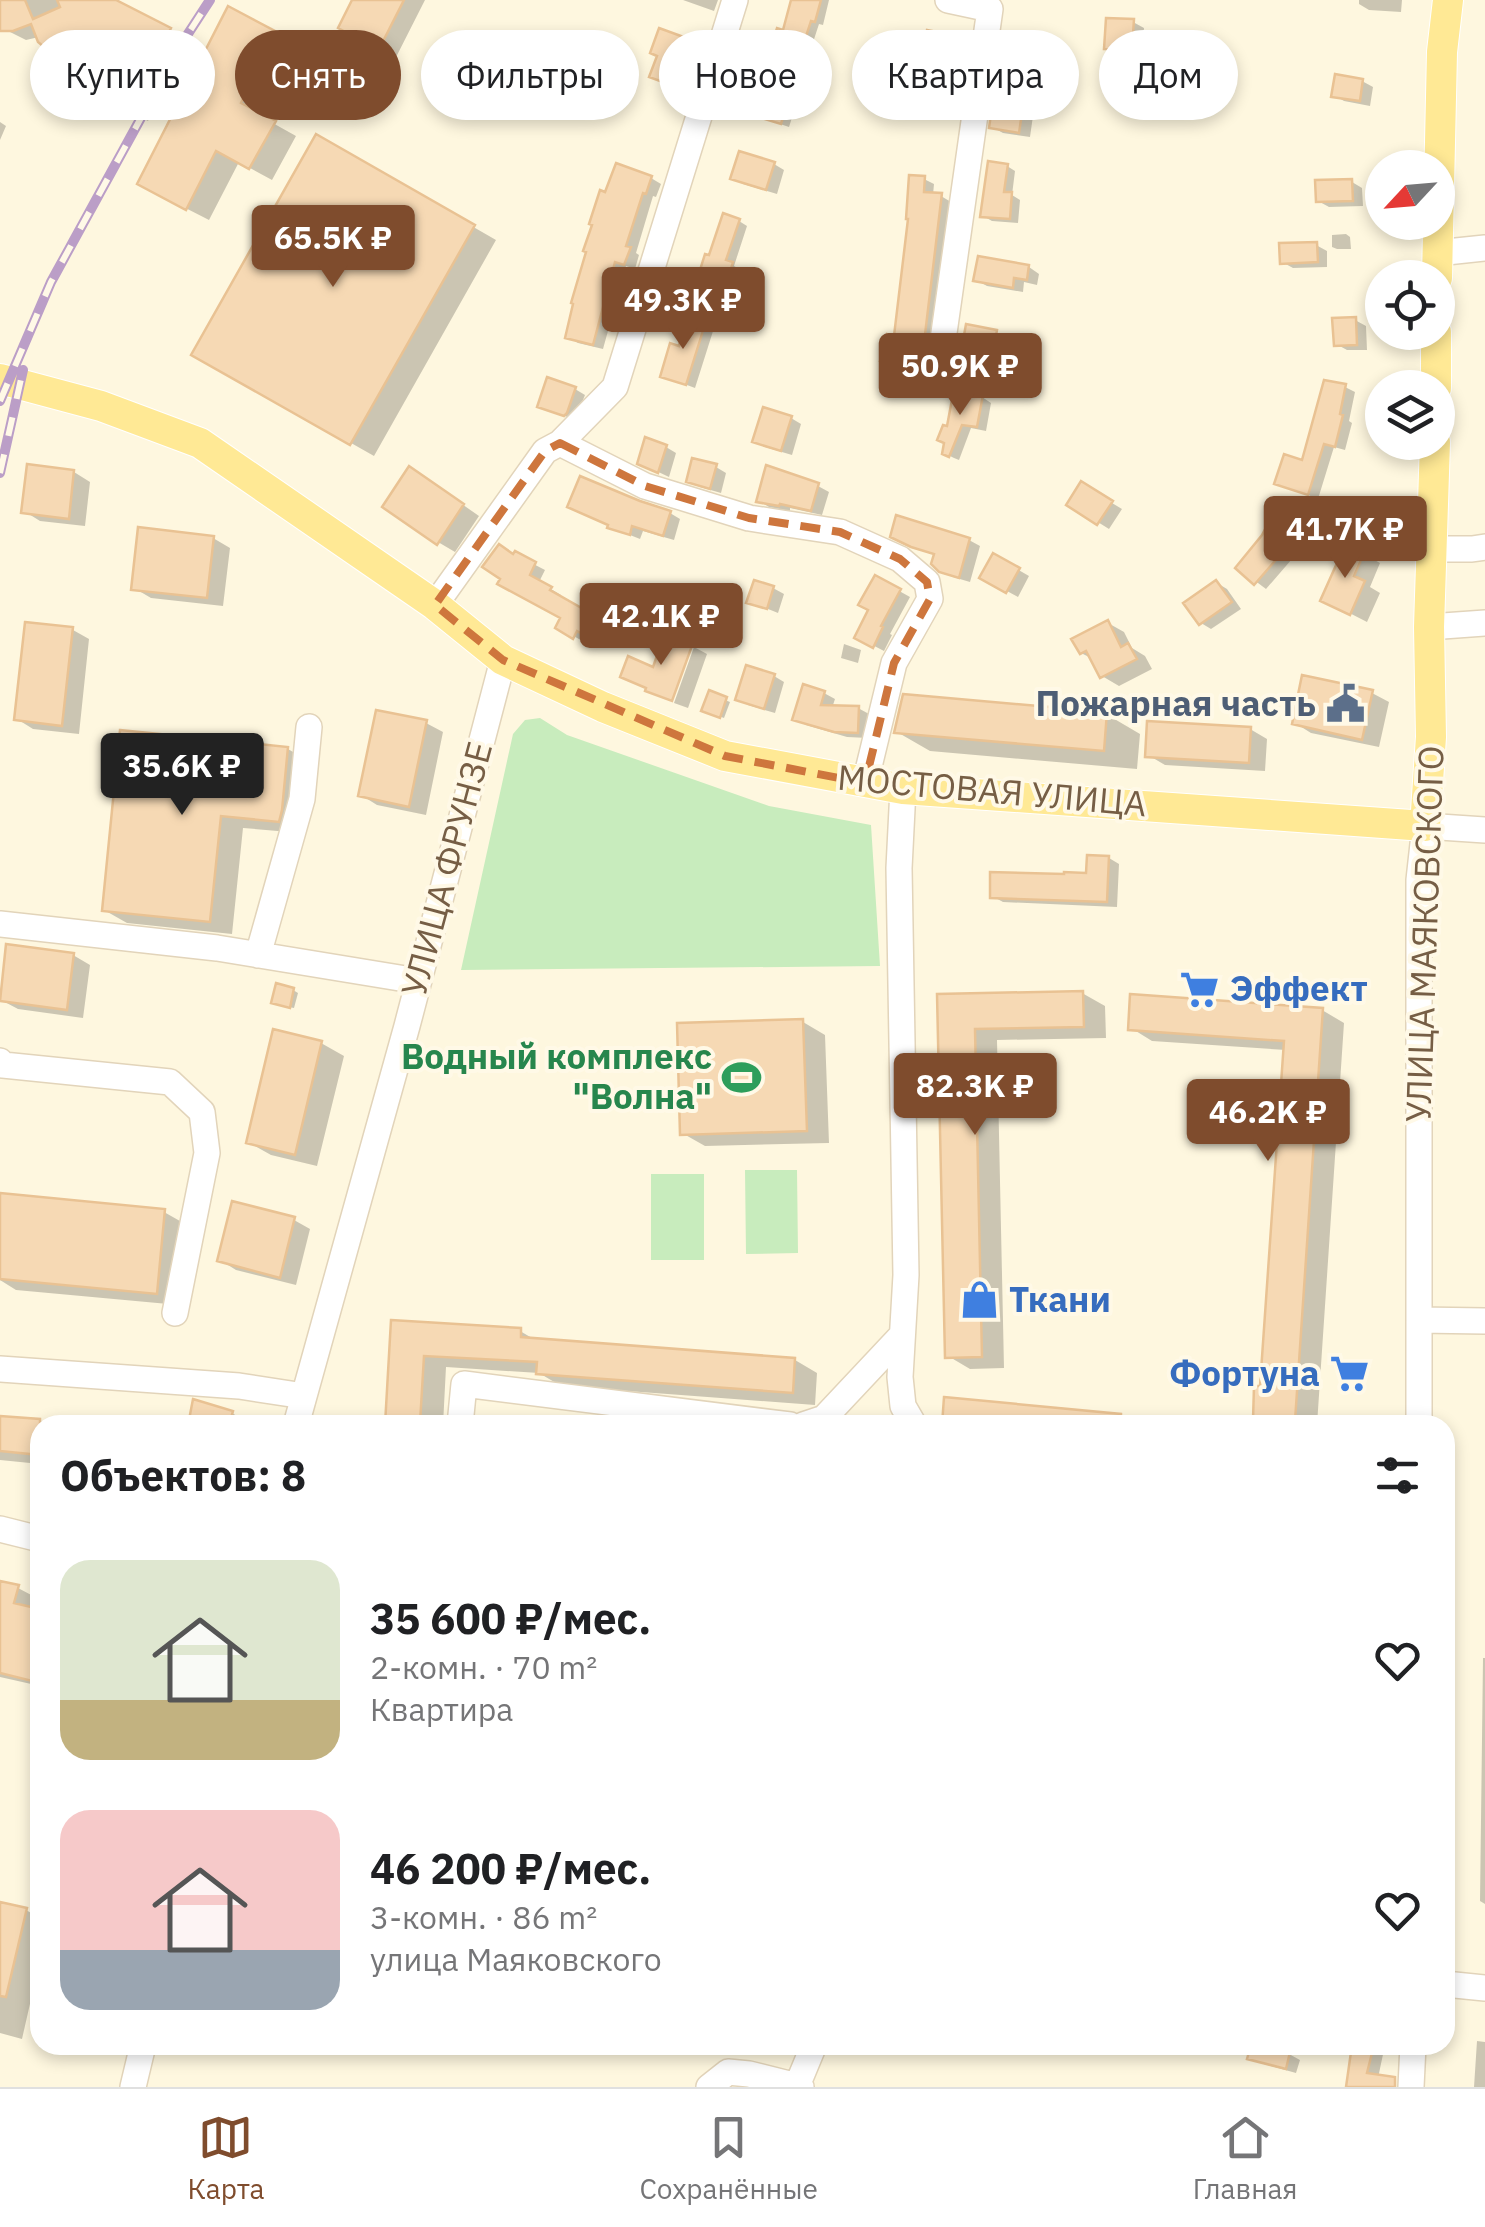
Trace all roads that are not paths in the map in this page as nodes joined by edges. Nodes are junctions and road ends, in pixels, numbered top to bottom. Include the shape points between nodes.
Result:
1 (736, 0) edge
2 (948, 0) edge
3 (1448, 0) edge
4 (1485, 248) edge
5 (1437, 260) edge
6 (1451, 260) edge
7 (0, 379) edge
8 (937, 382) dead end
9 (560, 443) junction
10 (1434, 460) edge
11 (1485, 547) edge
12 (1432, 549) junction
13 (435, 605) junction
14 (1485, 624) edge
15 (1429, 628) junction
16 (503, 660) junction
17 (308, 728) dead end
18 (865, 784) junction
19 (903, 789) junction
20 (1425, 826) junction
21 (1485, 830) edge
22 (0, 924) edge
23 (258, 954) junction
24 (418, 981) junction
25 (0, 1061) edge
26 (175, 1313) dead end
27 (1419, 1320) junction
28 (1485, 1321) edge
29 (901, 1336) junction
30 (0, 1369) edge
31 (304, 1396) junction
32 (299, 1415) edge
33 (461, 1415) edge
34 (710, 1415) edge
35 (827, 1415) edge
36 (909, 1415) edge
37 (1419, 1415) edge
38 (0, 1529) edge
39 (30, 1536) edge
40 (1455, 1985) edge
41 (1485, 1988) edge
42 (141, 2055) edge
43 (810, 2055) edge
44 (1413, 2055) edge
45 (799, 2086) edge
46 (133, 2087) edge
47 (709, 2087) edge
48 (1411, 2087) edge

1 - 9 street via 616,387
2 - 8 street via 990,9
3 - 5 main road
4 - 6 street
7 - 13 main road, МОСТОВАЯ УЛИЦА via 101,406 200,443
9 - 13 street via 545,451
9 - 18 street via 645,486 749,518 840,532 900,559 927,582 930,599 894,662
10 - 12 main road, УЛИЦА МАЯКОВСКОГО
11 - 12 street
12 - 15 main road, УЛИЦА МАЯКОВСКОГО
13 - 16 main road, МОСТОВАЯ УЛИЦА
14 - 15 street
15 - 20 main road, УЛИЦА МАЯКОВСКОГО via 1432,738
16 - 18 main road, МОСТОВАЯ УЛИЦА via 725,756
16 - 24 street, УЛИЦА ФРУНЗЕ
17 - 23 street via 302,799
18 - 19 main road, МОСТОВАЯ УЛИЦА
19 - 20 main road, МОСТОВАЯ УЛИЦА
19 - 29 street
20 - 21 street, МОСТОВАЯ УЛИЦА
20 - 27 street, УЛИЦА МАЯКОВСКОГО via 1419,880
22 - 23 street
23 - 24 street
24 - 31 street, УЛИЦА ФРУНЗЕ
25 - 26 street via 170,1082 202,1112 207,1153
27 - 28 street
27 - 37 street, УЛИЦА МАЯКОВСКОГО
29 - 35 street
29 - 36 street
30 - 31 street
31 - 32 street, УЛИЦА ФРУНЗЕ
33 - 34 street via 464,1384
38 - 39 street
40 - 41 street
42 - 46 street
43 - 45 street
44 - 48 street
45 - 47 street via 728,2072

